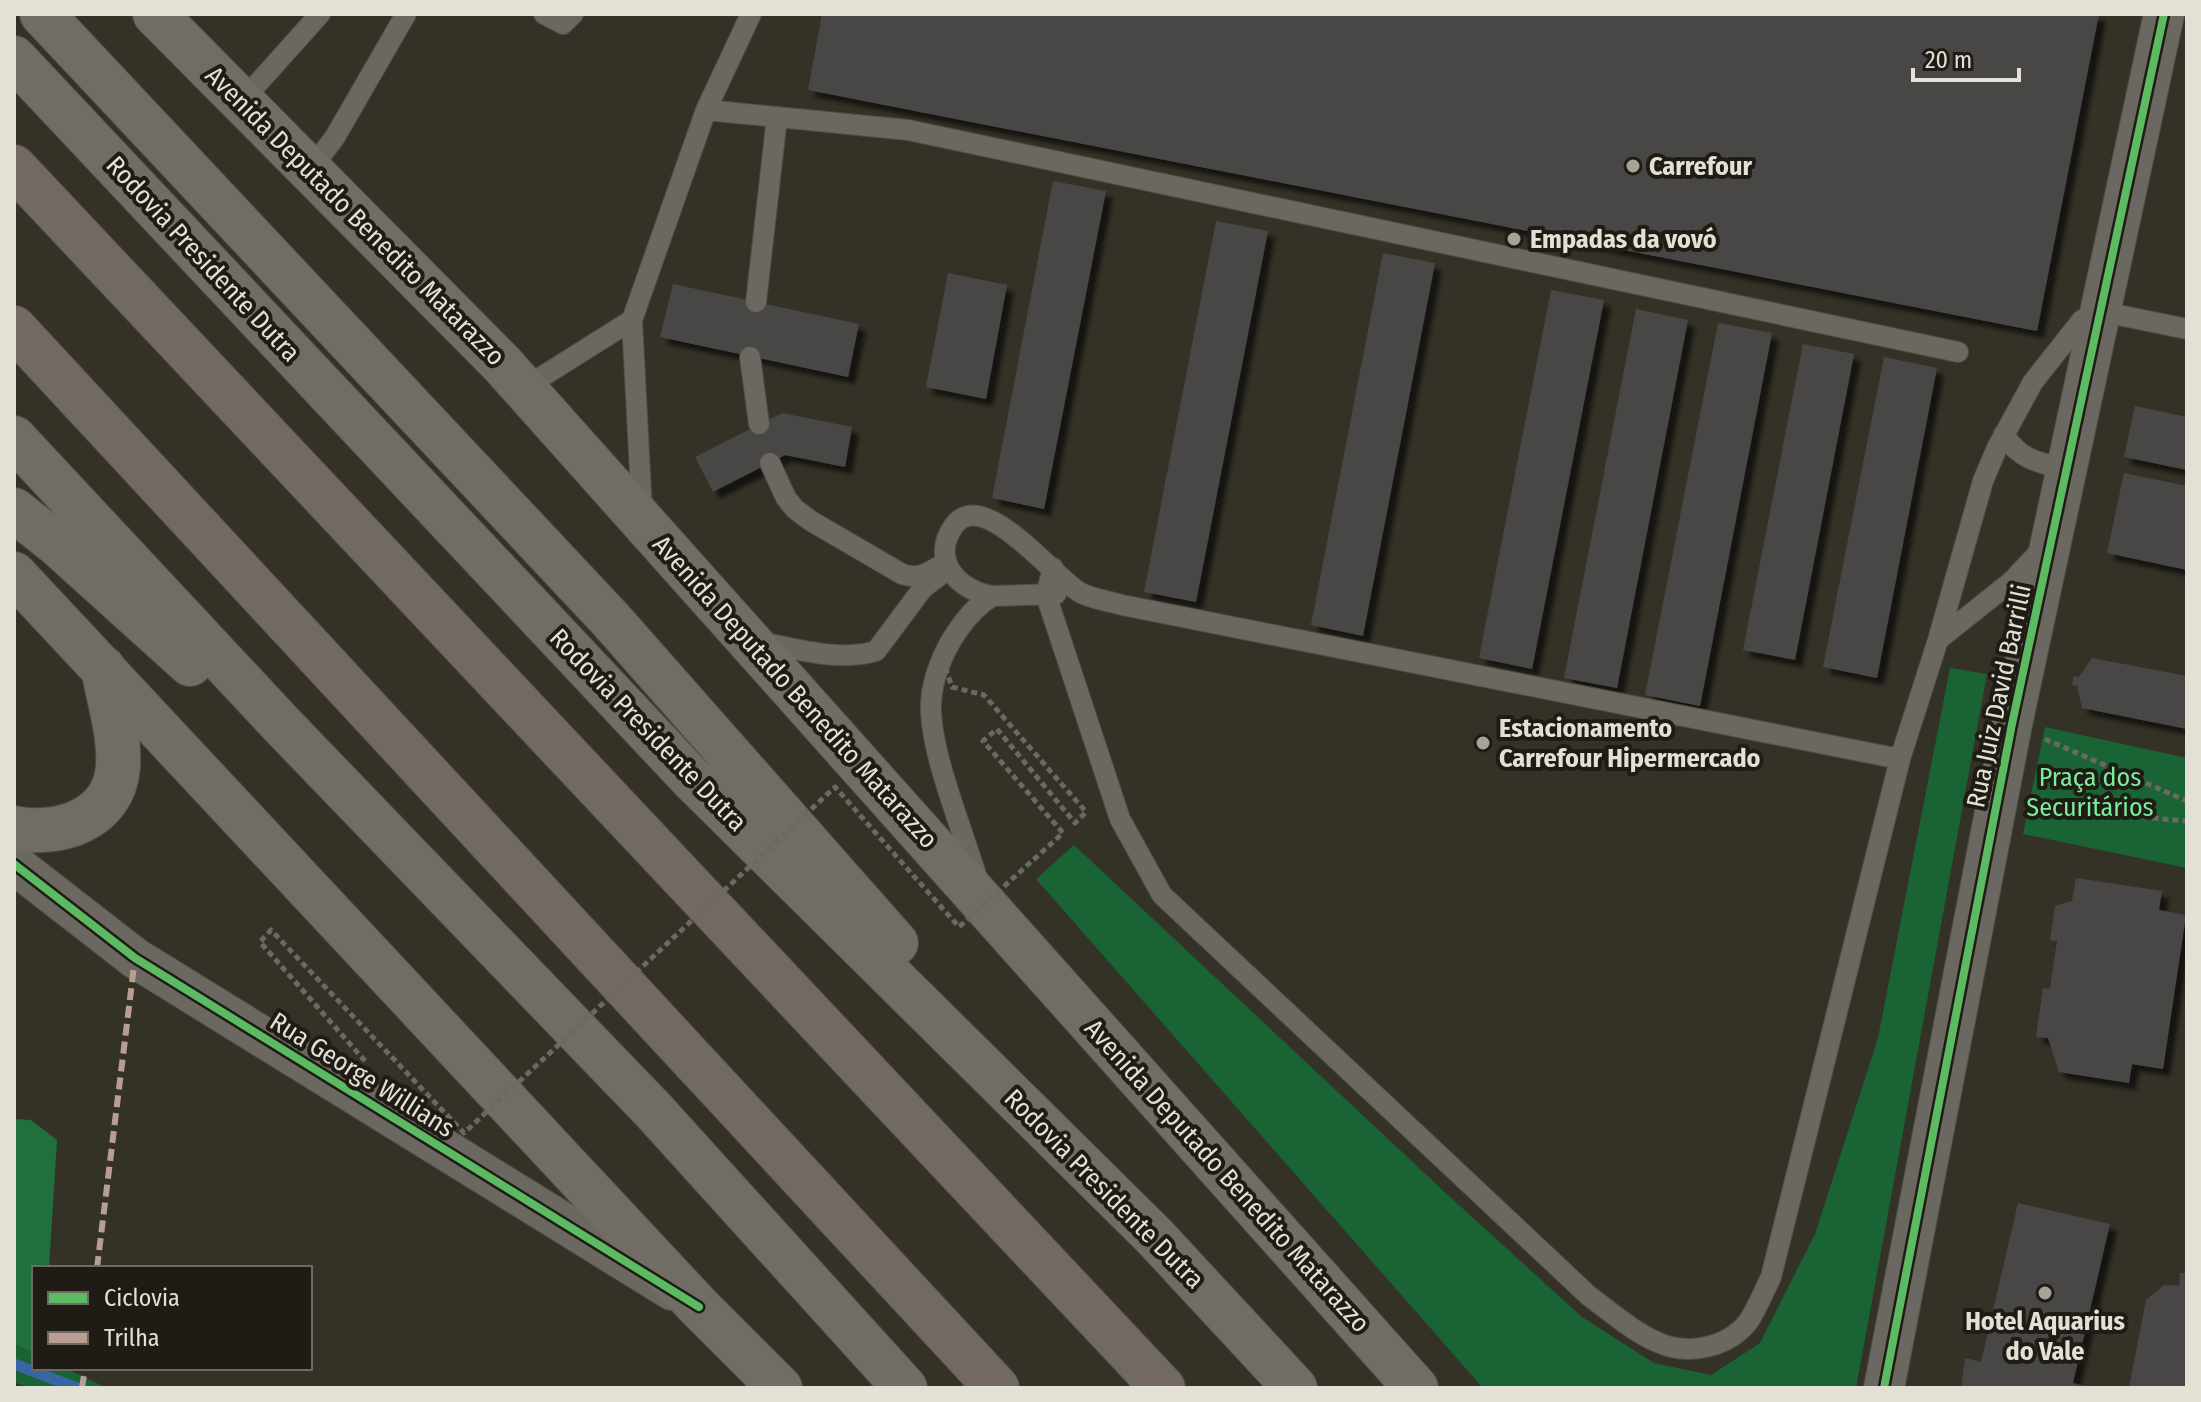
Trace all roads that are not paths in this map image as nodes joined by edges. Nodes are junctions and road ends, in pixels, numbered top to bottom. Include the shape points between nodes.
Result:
1 (42, 14) edge
2 (155, 14) edge
3 (320, 14) edge
4 (406, 14) edge
5 (544, 14) edge
6 (573, 14) edge
7 (751, 14) edge
8 (2164, 14) edge
9 (2187, 37) edge
10 (14, 58) edge
11 (2150, 74) junction
12 (242, 101) junction
13 (706, 110) junction
14 (777, 117) junction
15 (14, 167) edge
16 (310, 170) junction
17 (756, 302) dead end
18 (2099, 311) junction
19 (632, 320) junction
20 (14, 328) edge
21 (2187, 329) edge
22 (1958, 352) dead end
23 (750, 357) dead end
24 (524, 388) junction
25 (759, 424) dead end
26 (2004, 434) junction
27 (14, 438) edge
28 (770, 463) dead end
29 (2066, 469) junction
30 (14, 510) edge
31 (643, 521) junction
32 (2052, 538) junction
33 (946, 566) junction
34 (1053, 568) junction
35 (14, 574) edge
36 (1080, 592) junction
37 (1046, 595) junction
38 (993, 596) junction
39 (749, 640) junction
40 (1938, 640) junction
41 (103, 668) junction
42 (1900, 759) junction
43 (378, 824) junction
44 (14, 828) edge
45 (14, 864) edge
46 (985, 904) junction
47 (1155, 1237) junction
48 (699, 1307) junction
49 (780, 1388) edge
50 (905, 1388) edge
51 (997, 1388) edge
52 (1163, 1388) edge
53 (1295, 1388) edge
54 (1416, 1388) edge
55 (1884, 1388) edge

1 - 47 main road via 611,620
2 - 12 main road, Avenida Deputado Benedito Matarazzo
3 - 12 lane
4 - 16 lane
5 - 6 lane via 563,24
7 - 13 lane
8 - 11 street, Rua Juiz David Barrilli
9 - 11 street
10 - 47 main road, Rodovia Presidente Dutra via 691,778
11 - 18 street, Rua Juiz David Barrilli
12 - 16 main road, Avenida Deputado Benedito Matarazzo
13 - 14 lane
13 - 19 lane
14 - 17 lane
14 - 22 lane via 908,130
15 - 52 highway
16 - 24 main road, Avenida Deputado Benedito Matarazzo
18 - 21 lane
18 - 26 lane via 2082,320 2033,382
18 - 29 street, Rua Juiz David Barrilli
19 - 24 lane
19 - 31 lane
20 - 51 highway
23 - 25 lane
24 - 31 main road, Avenida Deputado Benedito Matarazzo
26 - 29 lane via 2024,458
26 - 40 lane via 1983,481
27 - 43 main road
28 - 33 lane via 795,509 888,567 913,578
29 - 32 street, Rua Juiz David Barrilli
30 - 43 main road via 281,747
31 - 39 main road, Avenida Deputado Benedito Matarazzo
32 - 40 lane via 2012,581
32 - 55 street, Rua Juiz David Barrilli
33 - 34 lane via 945,544 953,526 972,515 1008,530
33 - 38 lane via 966,586
33 - 39 lane via 876,651 821,654
34 - 36 lane
34 - 37 lane
35 - 41 main road
36 - 37 lane
36 - 42 lane via 1122,605
37 - 38 lane
37 - 42 lane via 1120,819 1162,895 1589,1296 1635,1330 1667,1345 1701,1349 1727,1341 1748,1321 1771,1277
38 - 46 lane via 970,614 952,639 931,704 935,736
39 - 46 main road, Avenida Deputado Benedito Matarazzo
40 - 42 lane
41 - 44 main road via 118,767 108,798 90,817 73,825 51,831
41 - 48 main road
43 - 50 main road via 654,1111
45 - 48 street, Rua George Willians via 135,958
46 - 54 main road, Avenida Deputado Benedito Matarazzo
47 - 53 main road, Rodovia Presidente Dutra
48 - 49 main road

